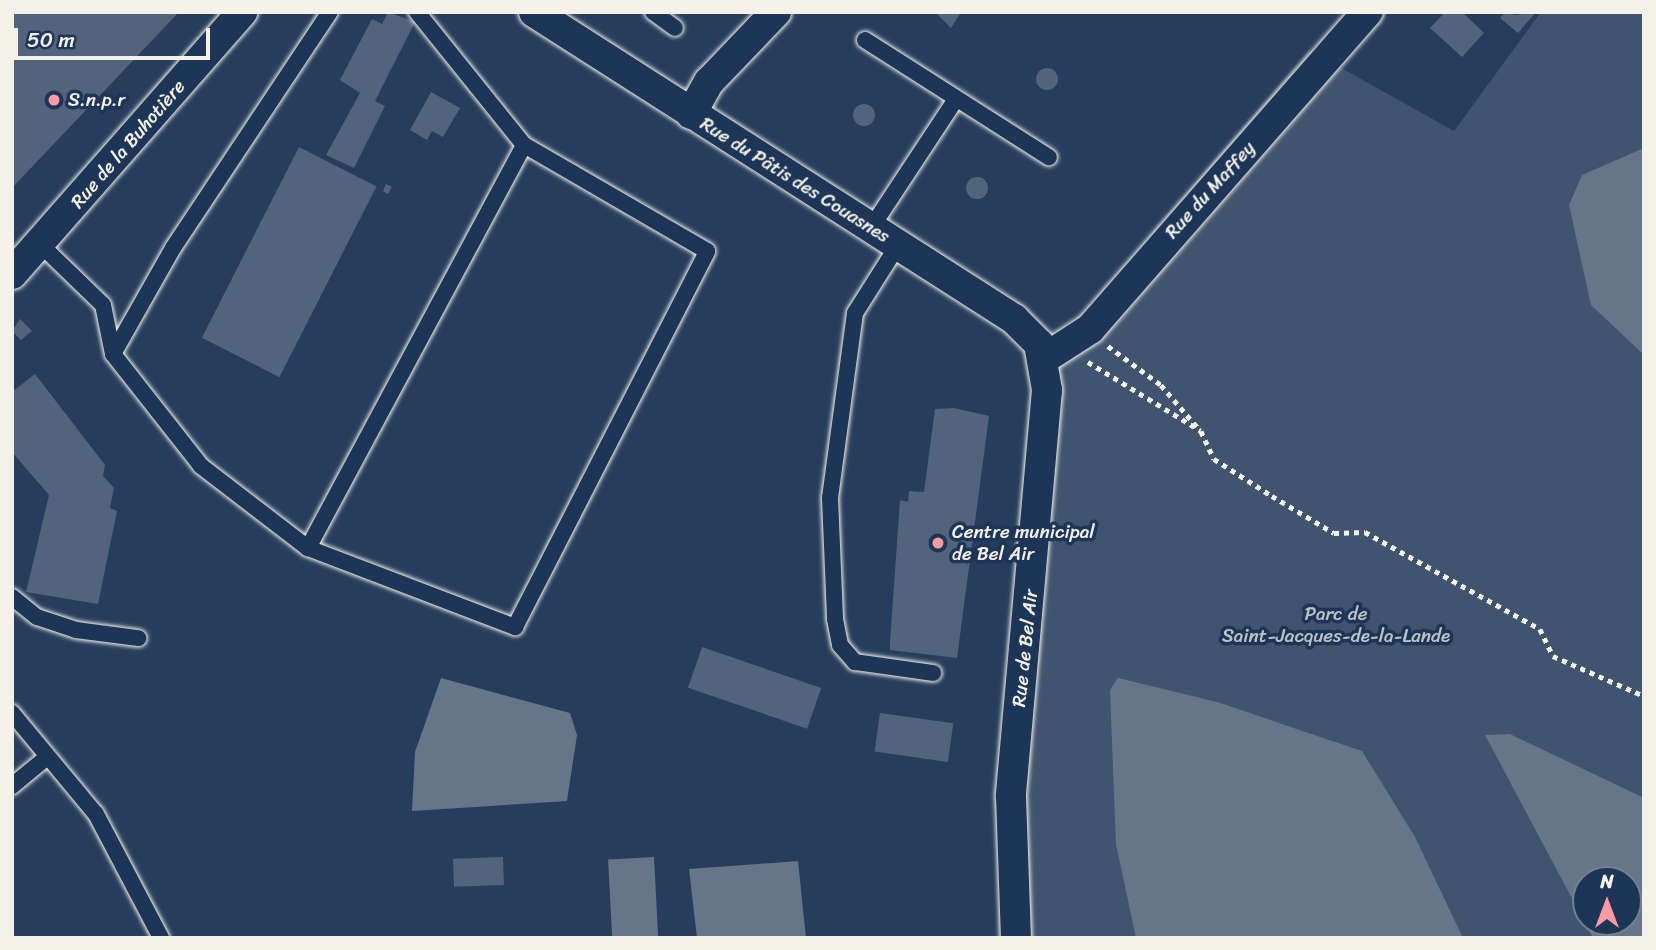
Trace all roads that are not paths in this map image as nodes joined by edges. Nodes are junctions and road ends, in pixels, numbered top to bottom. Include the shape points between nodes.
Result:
1 (242, 12) edge
2 (330, 12) edge
3 (417, 12) edge
4 (534, 12) edge
5 (653, 12) edge
6 (776, 12) edge
7 (1368, 12) edge
8 (676, 28) dead end
9 (865, 40) dead end
10 (956, 99) junction
11 (691, 114) junction
12 (524, 145) junction
13 (1049, 157) dead end
14 (871, 228) junction
15 (41, 245) junction
16 (898, 245) junction
17 (12, 274) edge
18 (113, 354) junction
19 (1045, 358) junction
20 (308, 548) junction
21 (12, 597) edge
22 (138, 638) dead end
23 (933, 673) dead end
24 (12, 713) edge
25 (47, 757) junction
26 (12, 786) edge
27 (160, 938) edge
28 (1016, 938) edge

1 - 15 street, Rue de la Buhotière
2 - 18 lane via 173,248
3 - 12 lane
4 - 11 street, Rue du Pâtis des Couasnes
5 - 8 lane
6 - 11 street via 709,82
7 - 19 street, Rue du Maffey via 1090,328
9 - 10 lane
10 - 13 lane
10 - 14 lane
11 - 14 street, Rue du Pâtis des Couasnes
12 - 20 lane
12 - 20 lane via 707,251 515,627
14 - 16 street, Rue du Pâtis des Couasnes
15 - 17 street, Rue de la Buhotière
15 - 18 lane via 103,304
16 - 19 street, Rue du Pâtis des Couasnes via 1014,319
16 - 23 lane via 855,313 830,498 835,619 840,645 855,662
18 - 20 lane via 201,466
19 - 28 street, Rue de Bel Air via 1040,496 1011,796
21 - 22 lane via 37,617 76,630
24 - 25 lane
25 - 26 lane
25 - 27 lane via 96,814

